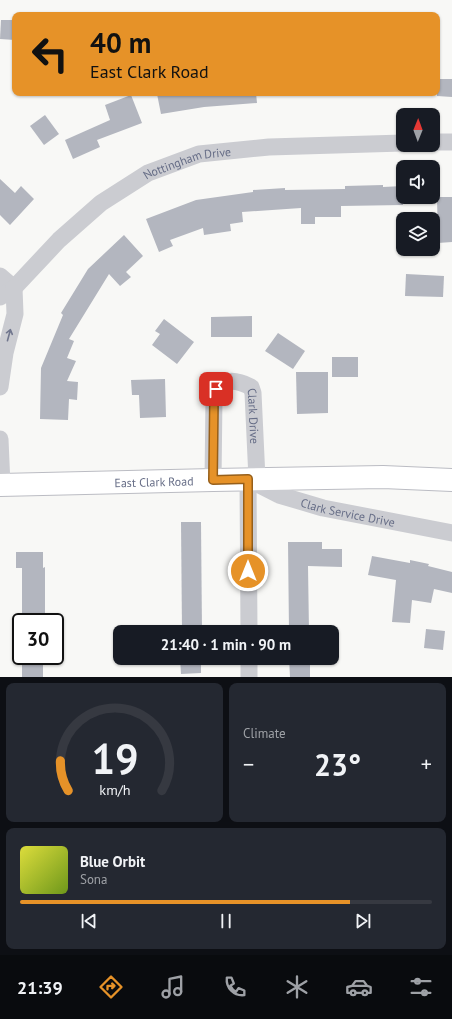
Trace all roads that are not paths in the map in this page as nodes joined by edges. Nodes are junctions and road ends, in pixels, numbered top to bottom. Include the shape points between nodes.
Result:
1 (440, 142) edge
2 (452, 142) edge
3 (396, 143) edge
4 (0, 276) edge
5 (7, 293) edge
6 (0, 387) edge
7 (0, 439) edge
8 (252, 479) junction
9 (213, 480) junction
10 (452, 480) edge
11 (1, 485) edge
12 (452, 533) edge
13 (249, 625) edge
14 (249, 665) edge
15 (250, 677) edge

1 - 2 street
3 - 5 street, Nottingham Drive via 269,147 199,154 148,172 101,202
4 - 5 street
6 -> 5 street via 15,314
7 - 11 street
8 - 9 main road, East Clark Road
8 - 9 street, Clark Drive via 253,393 251,387 239,381 225,382 216,389
8 - 10 main road, East Clark Road via 383,477
8 - 12 street, Clark Service Drive via 279,495 323,508
8 - 13 street
9 - 11 main road, East Clark Road
14 - 15 street

